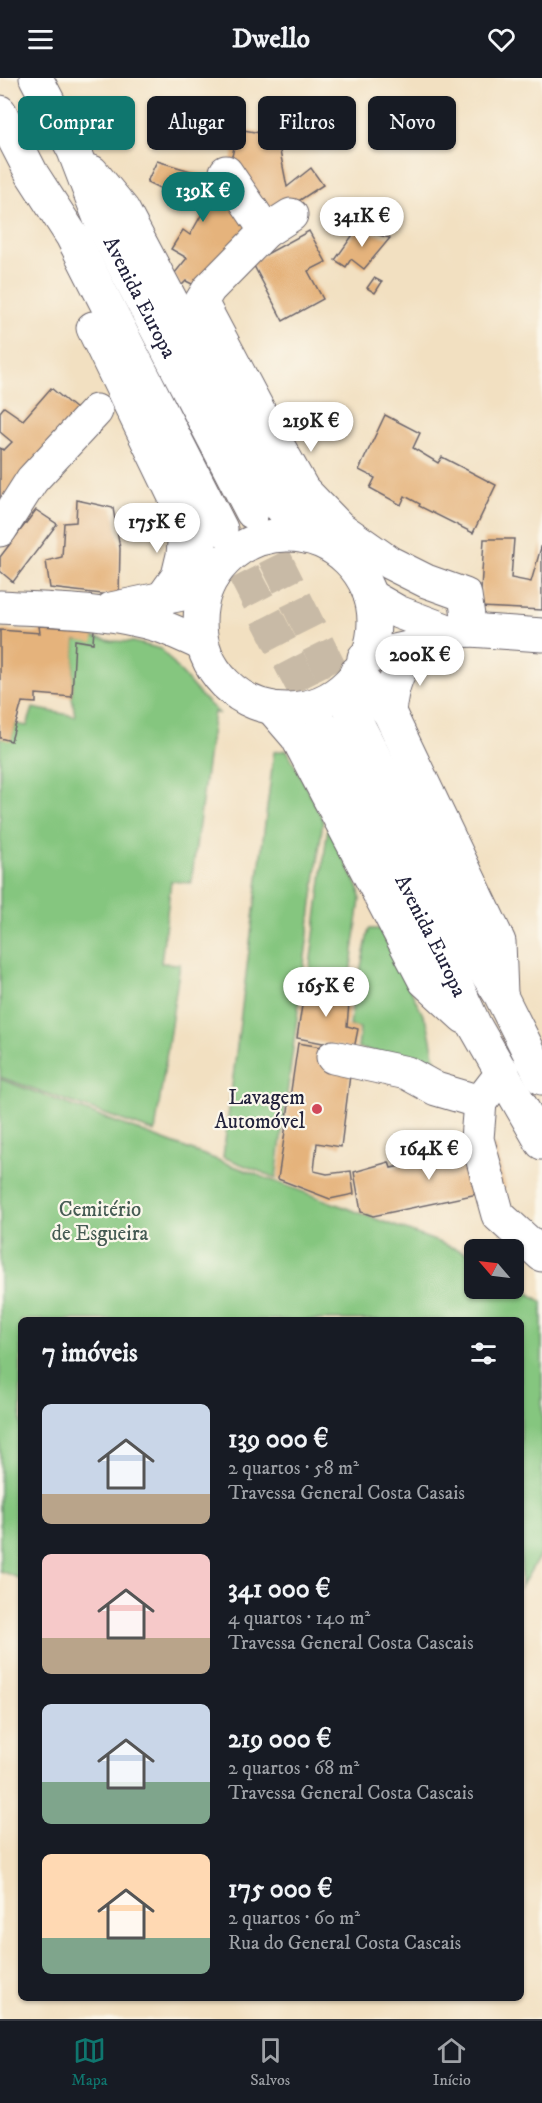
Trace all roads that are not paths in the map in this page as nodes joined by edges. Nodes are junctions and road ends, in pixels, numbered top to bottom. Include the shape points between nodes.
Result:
1 (36, 78) edge
2 (0, 112) edge
3 (75, 151) junction
4 (226, 172) dead end
5 (32, 174) junction
6 (96, 411) dead end
7 (252, 512) tunnel mouth
8 (186, 520) junction
9 (221, 529) tunnel mouth
10 (0, 530) edge
11 (306, 537) junction
12 (210, 583) junction
13 (370, 596) junction
14 (161, 600) junction
15 (0, 607) edge
16 (94, 612) junction
17 (460, 631) junction
18 (542, 635) edge
19 (202, 644) junction
20 (416, 646) junction
21 (360, 665) junction
22 (272, 708) junction
23 (389, 712) junction
24 (501, 996) junction
25 (475, 1026) junction
26 (333, 1057) dead end
27 (503, 1072) junction
28 (542, 1078) edge
29 (480, 1102) junction
30 (542, 1143) edge
31 (542, 1255) edge

1 - 3 main road, Avenida Europa
2 - 5 main road, Avenida Europa
3 - 7 main road, Avenida Europa via 102,224
3 - 11 main road via 123,210 280,506
4 - 17 main road via 279,223 209,289 201,302 303,490 340,528 390,564 465,595
5 - 8 main road via 53,248
5 - 9 main road, Avenida Europa via 72,236
6 - 10 main road via 32,480
8 - 12 main road
8 - 14 main road via 178,576
11 - 12 main road via 279,535 253,541 230,556
11 - 13 main road via 334,548 357,569
12 - 14 main road
12 - 19 main road via 201,607
13 - 17 main road via 398,612
13 - 21 main road via 372,640
14 - 16 main road
15 - 16 main road
16 - 19 main road via 161,626
17 - 18 main road
17 - 20 main road
19 - 22 main road via 212,667 228,686 248,700
20 - 21 main road
20 - 23 main road via 392,686
21 - 22 main road via 348,684 326,700 299,708
21 - 23 main road
22 - 25 main road via 297,737 425,981
23 - 24 main road via 499,942
24 - 25 main road, Avenida Europa via 337,719
24 - 28 main road, Avenida Europa
25 - 27 main road, Avenida Europa
26 - 29 main road via 407,1072 436,1089
27 - 29 main road
27 - 30 main road, Avenida Europa
29 - 31 main road via 477,1139 498,1215

